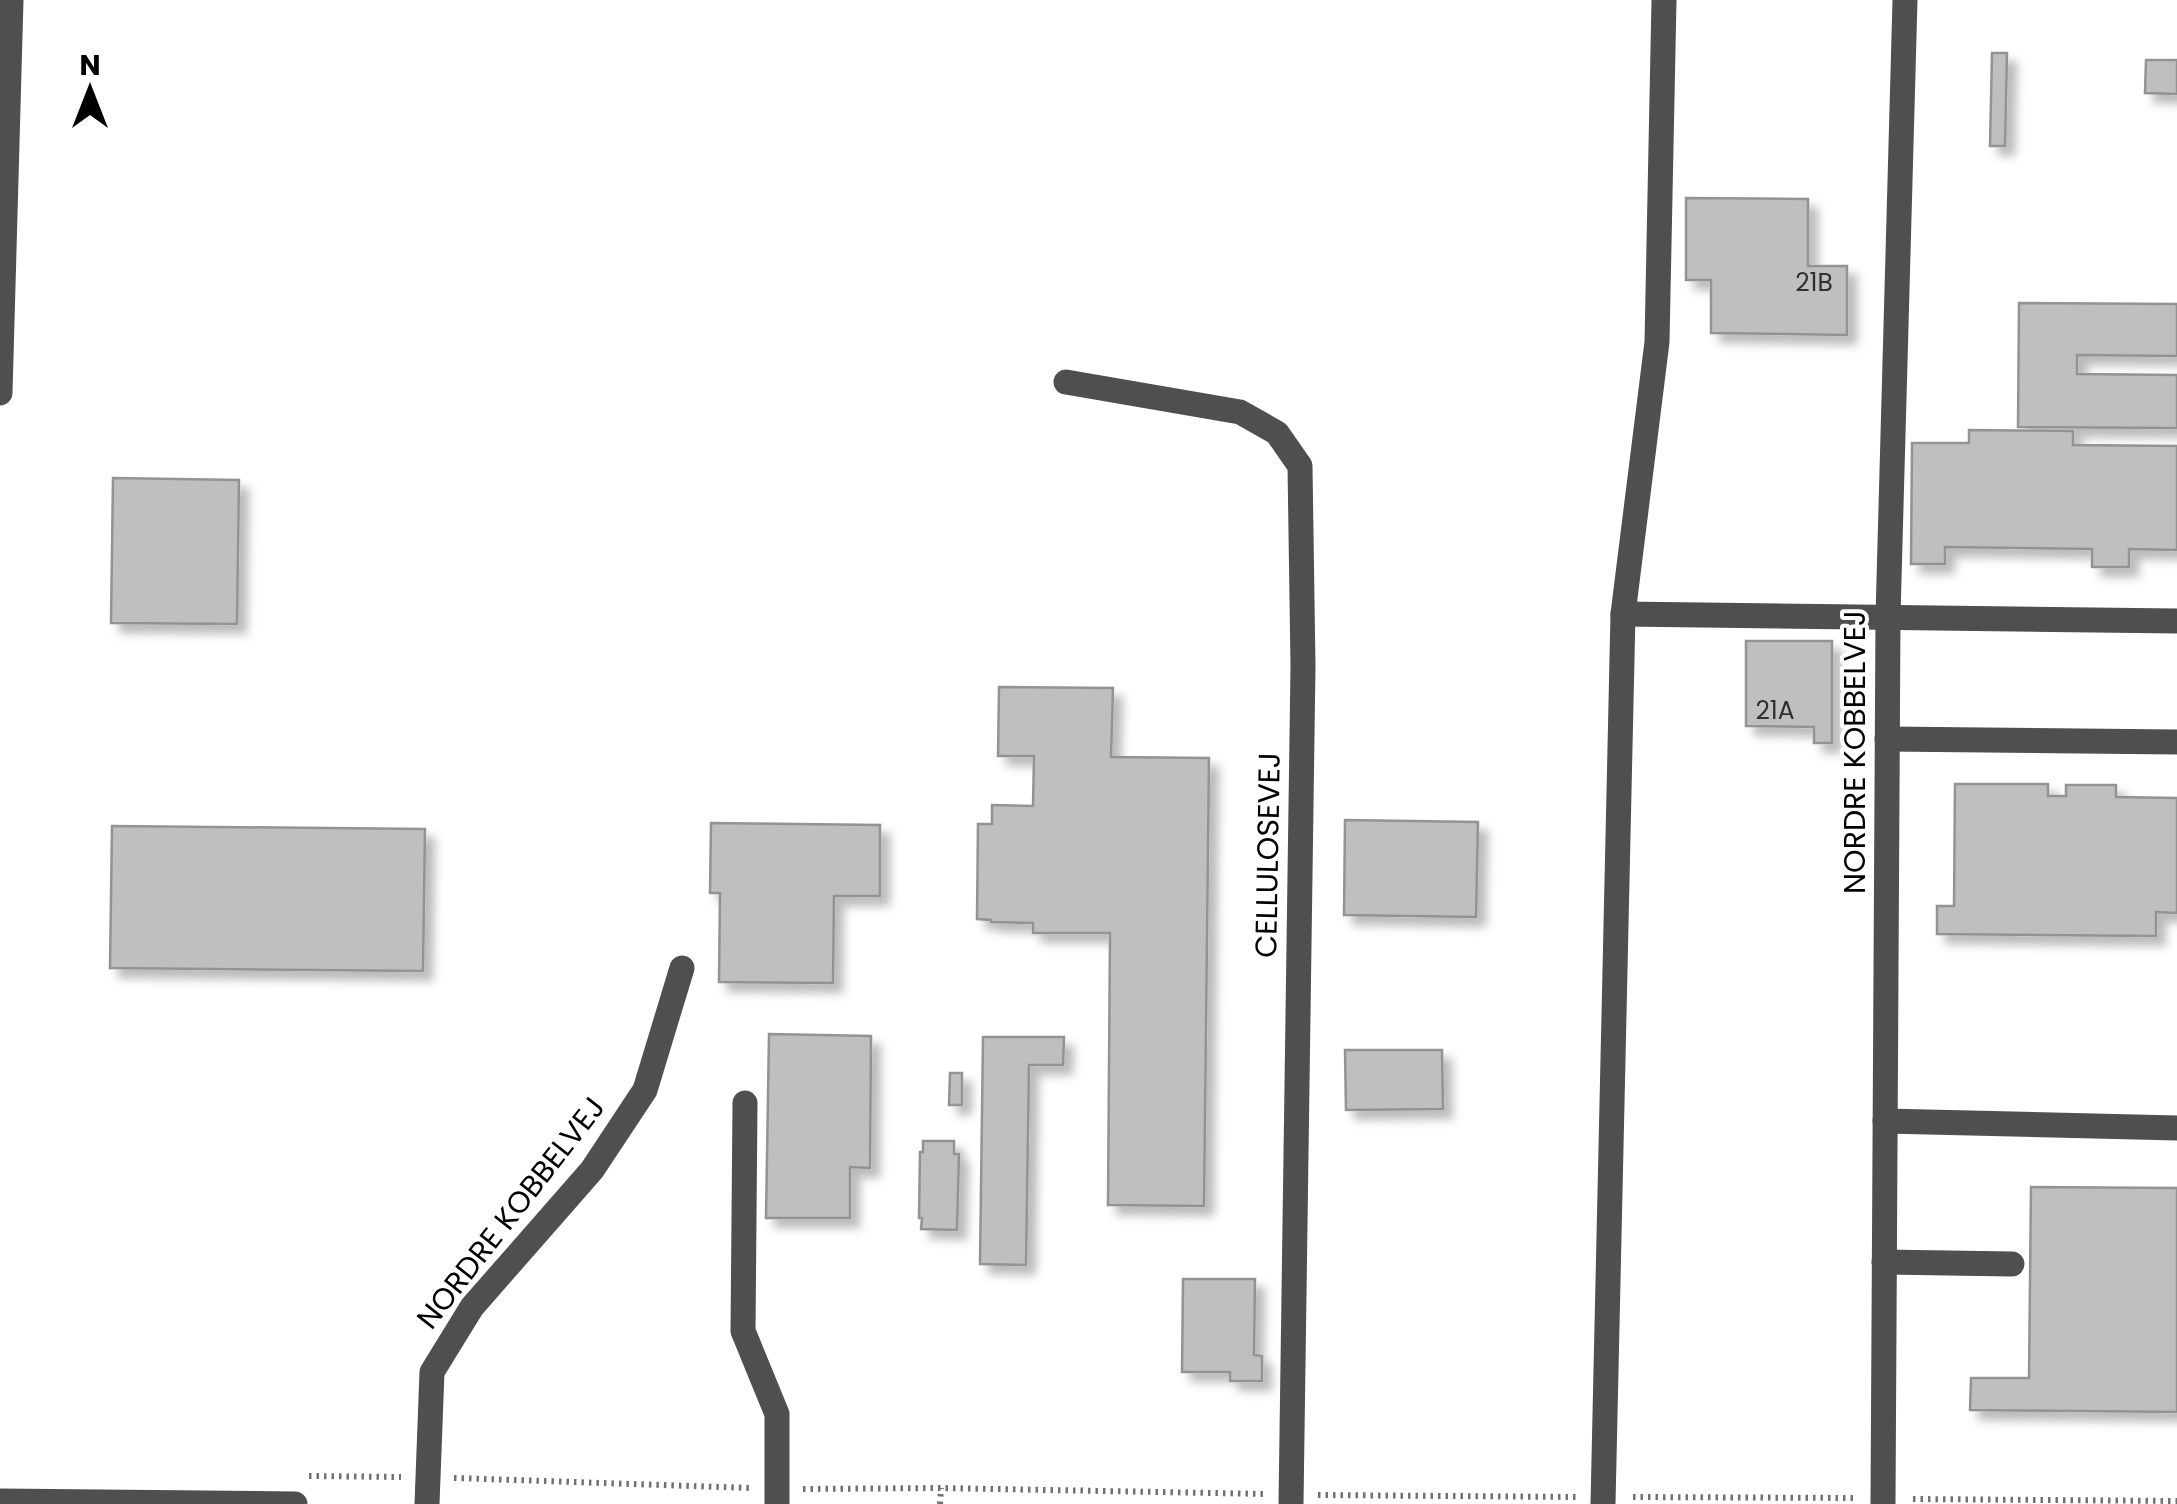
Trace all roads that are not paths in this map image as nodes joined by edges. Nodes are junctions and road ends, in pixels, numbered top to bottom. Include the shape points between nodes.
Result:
1 (12, 0) edge
2 (1664, 0) edge
3 (1905, 0) edge
4 (1066, 382) dead end
5 (0, 393) edge
6 (1623, 614) junction
7 (1888, 616) junction
8 (2177, 621) edge
9 (1887, 739) junction
10 (2177, 742) edge
11 (682, 968) dead end
12 (745, 1103) dead end
13 (1885, 1121) junction
14 (2177, 1128) edge
15 (1884, 1262) junction
16 (2012, 1264) dead end
17 (777, 1496) edge
18 (1292, 1499) edge
19 (1604, 1500) edge
20 (0, 1501) edge
21 (1883, 1501) edge
22 (269, 1504) edge
23 (294, 1504) edge
24 (427, 1504) edge

1 - 5 street
2 - 6 street via 1656,342
3 - 7 street, NORDRE KOBBELVEJ
4 - 18 street, CELLULOSEVEJ via 1240,412 1276,433 1300,466
6 - 7 street
6 - 19 street
7 - 8 street
7 - 9 street, NORDRE KOBBELVEJ
9 - 10 street
9 - 13 street, NORDRE KOBBELVEJ
11 - 24 street, NORDRE KOBBELVEJ via 646,1090 592,1170 472,1307 432,1372
12 - 17 street via 743,1332 777,1414
13 - 14 street
13 - 15 street, NORDRE KOBBELVEJ
15 - 16 street
15 - 21 street, NORDRE KOBBELVEJ
20 - 22 street
22 - 23 street

